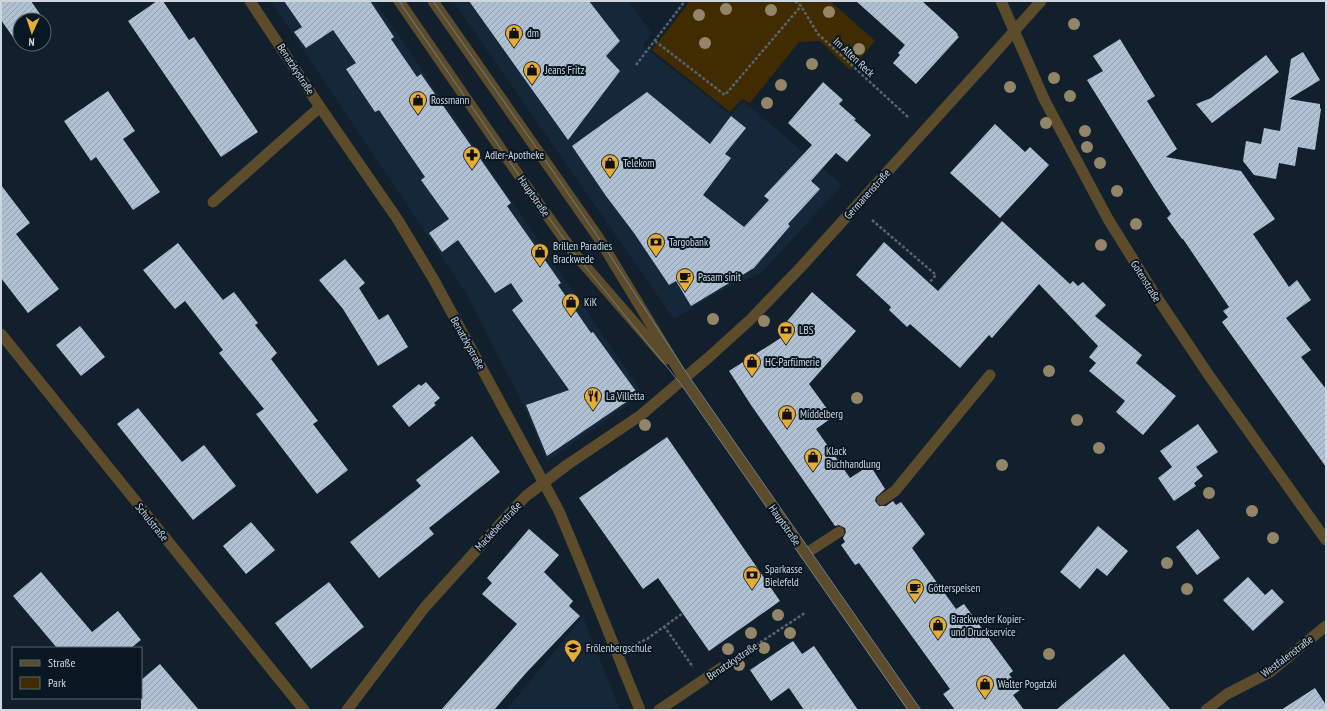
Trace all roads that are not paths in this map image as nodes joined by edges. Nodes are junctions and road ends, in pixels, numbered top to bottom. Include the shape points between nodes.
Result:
1 (250, 1) edge
2 (399, 1) edge
3 (433, 1) edge
4 (1002, 1) edge
5 (1041, 1) edge
6 (1014, 30) junction
7 (320, 107) junction
8 (213, 202) dead end
9 (1, 334) edge
10 (990, 375) dead end
11 (684, 379) junction
12 (543, 483) junction
13 (882, 500) dead end
14 (839, 532) dead end
15 (1326, 540) edge
16 (805, 554) junction
17 (1326, 626) edge
18 (721, 668) road end
19 (304, 710) edge
20 (347, 710) edge
21 (640, 710) edge
22 (659, 710) edge
23 (914, 710) edge
24 (1206, 710) edge

1 - 7 street, Benatzkystraße
2 - 11 street, Hauptstraße via 574,253
3 - 11 street, Hauptstraße via 598,237
4 - 6 street, Gotenstraße
5 - 6 street, Germanenstraße
6 - 11 street, Germanenstraße via 773,297
6 - 15 street, Gotenstraße via 1045,101 1112,226 1208,374
7 - 8 street
7 - 12 street, Benatzkystraße via 398,220 434,280
9 - 19 street, Schulstraße
10 - 13 street via 895,491
11 - 12 street, Mackebenstraße via 641,415
11 - 16 street, Hauptstraße
12 - 20 street, Mackebenstraße via 526,496 425,607
12 - 21 street, Benatzkystraße via 570,536
14 - 16 street
16 - 23 street, Hauptstraße
17 - 24 street, Westfalenstraße via 1270,672 1226,694
18 - 22 street, Benatzkystraße

